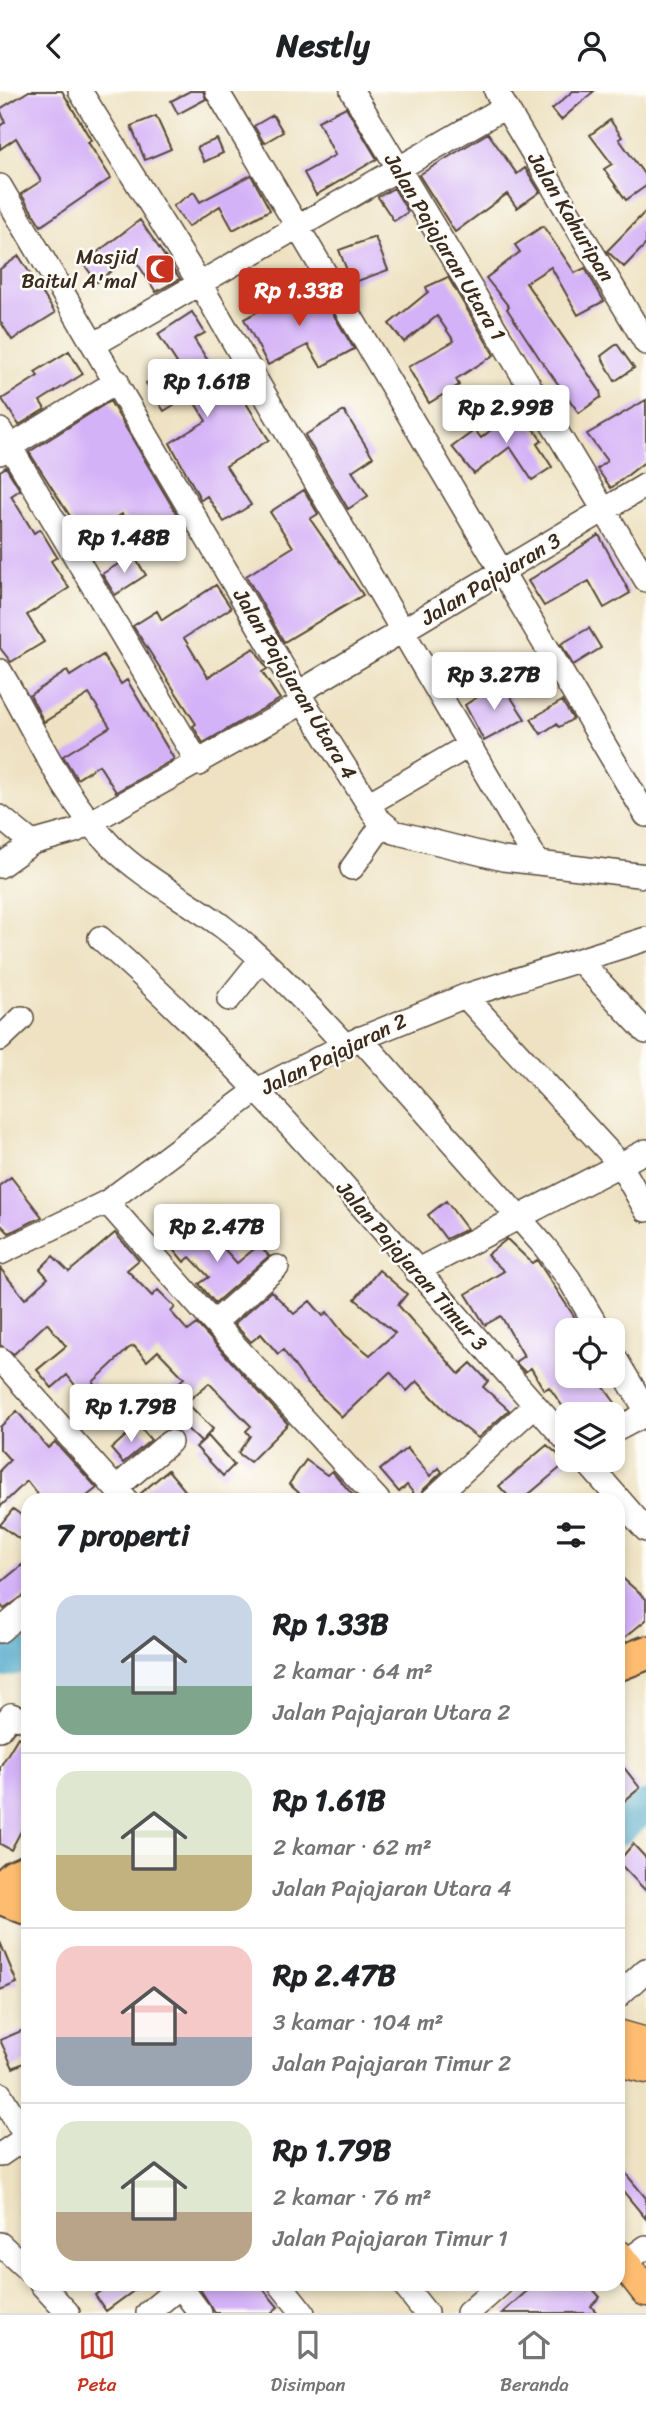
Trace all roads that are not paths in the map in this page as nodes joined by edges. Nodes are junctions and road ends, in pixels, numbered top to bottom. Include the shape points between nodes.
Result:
1 (80, 91) edge
2 (217, 91) edge
3 (352, 91) edge
4 (500, 99) edge
5 (398, 170) junction
6 (0, 186) edge
7 (297, 228) junction
8 (200, 284) junction
9 (646, 343) edge
10 (96, 344) junction
11 (117, 381) junction
12 (3, 444) edge
13 (646, 485) edge
14 (605, 510) junction
15 (502, 571) junction
16 (646, 580) edge
17 (404, 631) junction
18 (1, 676) edge
19 (301, 697) junction
20 (468, 746) junction
21 (199, 764) junction
22 (368, 804) junction
23 (646, 815) edge
24 (0, 817) edge
25 (89, 823) junction
26 (383, 824) junction
27 (32, 843) junction
28 (538, 863) junction
29 (0, 866) edge
30 (352, 868) dead end
31 (646, 876) edge
32 (100, 938) dead end
33 (646, 939) edge
34 (261, 959) junction
35 (580, 961) junction
36 (465, 996) junction
37 (229, 999) dead end
38 (22, 1018) dead end
39 (646, 1032) edge
40 (0, 1039) edge
41 (353, 1041) junction
42 (257, 1090) junction
43 (646, 1151) edge
44 (620, 1164) junction
45 (107, 1202) junction
46 (646, 1210) edge
47 (517, 1216) junction
48 (5, 1243) edge
49 (278, 1267) dead end
50 (416, 1271) junction
51 (592, 1318) edge
52 (214, 1324) junction
53 (0, 1359) edge
54 (625, 1376) edge
55 (535, 1405) junction
56 (646, 1412) edge
57 (625, 1424) edge
58 (555, 1428) edge
59 (170, 1442) dead end
60 (596, 1472) edge
61 (120, 1493) edge
62 (122, 1493) edge
63 (371, 1493) edge
64 (440, 1493) edge
65 (614, 1493) edge
66 (625, 1505) edge
67 (646, 1529) edge
68 (21, 1613) edge
69 (0, 1631) edge
70 (646, 1653) edge
71 (625, 1661) edge
72 (21, 1719) edge
73 (0, 1729) edge
74 (646, 1970) edge
75 (625, 1990) edge
76 (625, 2037) edge
77 (646, 2043) edge
78 (625, 2063) edge
79 (646, 2068) edge
80 (0, 2094) edge
81 (21, 2127) edge
82 (21, 2141) edge
83 (0, 2155) edge
84 (0, 2243) edge
85 (629, 2255) edge
86 (21, 2263) edge
87 (48, 2291) edge
88 (175, 2291) edge
89 (186, 2291) edge
90 (286, 2291) edge
91 (409, 2291) edge
92 (493, 2291) edge
93 (646, 2291) edge
94 (68, 2313) edge
95 (148, 2313) edge
96 (200, 2313) edge
97 (303, 2313) edge
98 (426, 2313) edge
99 (468, 2313) edge

1 - 8 street
2 - 7 street
3 - 5 street, Jalan Pajajaran Utara 1
4 - 5 street
4 - 9 street, Jalan Kahuripan
5 - 7 street
5 - 14 street, Jalan Pajajaran Utara 1
6 - 10 street, Jalan Pajajaran Utara 4
7 - 8 street
7 - 15 street
8 - 10 street
8 - 17 street
10 - 11 street, Jalan Pajajaran Utara 4
11 - 12 street
11 - 19 street, Jalan Pajajaran Utara 4
12 - 21 street
13 - 14 street, Jalan Pajajaran 3
14 - 15 street, Jalan Pajajaran 3
14 - 16 street, Jalan Pajajaran Utara 1
15 - 17 street, Jalan Pajajaran 3
15 - 23 street
17 - 19 street, Jalan Pajajaran 3
17 - 20 street
18 - 25 street
19 - 21 street, Jalan Pajajaran 3
19 - 22 street, Jalan Pajajaran Utara 4
20 - 22 street
20 - 28 street
21 - 25 street, Jalan Pajajaran 3
22 - 26 street, Jalan Pajajaran Utara 4
24 - 27 street
25 - 27 street, Jalan Pajajaran 3 via 57,838
25 - 34 street via 141,871
26 - 28 street via 397,832 503,859
26 - 30 street
27 - 29 street
28 - 31 street
32 - 42 street, Jalan Pajajaran Timur 3
33 - 35 street, Jalan Pajajaran 2
34 - 37 street
34 - 41 street
35 - 36 street, Jalan Pajajaran 2
35 - 39 street
36 - 41 street, Jalan Pajajaran 2
36 - 44 street
38 - 40 street
41 - 42 street, Jalan Pajajaran 2
41 - 47 street
42 - 45 street, Jalan Pajajaran 2
42 - 50 street, Jalan Pajajaran Timur 3
43 - 44 street
44 - 46 street
44 - 47 street
45 - 48 street, Jalan Pajajaran 2
45 - 52 street
47 - 50 street
47 - 51 street via 569,1279
49 - 52 street
50 - 55 street, Jalan Pajajaran Timur 3
52 - 63 street
53 - 61 street
54 - 56 street
55 - 58 street, Jalan Pajajaran Timur 3
55 - 64 street
56 - 57 street
59 - 62 street
60 - 65 street
66 - 67 street
68 - 69 street
70 - 71 highway
72 - 73 street via 11,1715
74 - 75 street
76 - 77 main road
78 - 79 main road
80 - 81 street
82 - 83 street
84 - 86 street
85 - 93 main road
87 - 94 street
88 - 95 street
89 - 96 street
90 - 97 street
91 - 98 street
92 - 99 street

